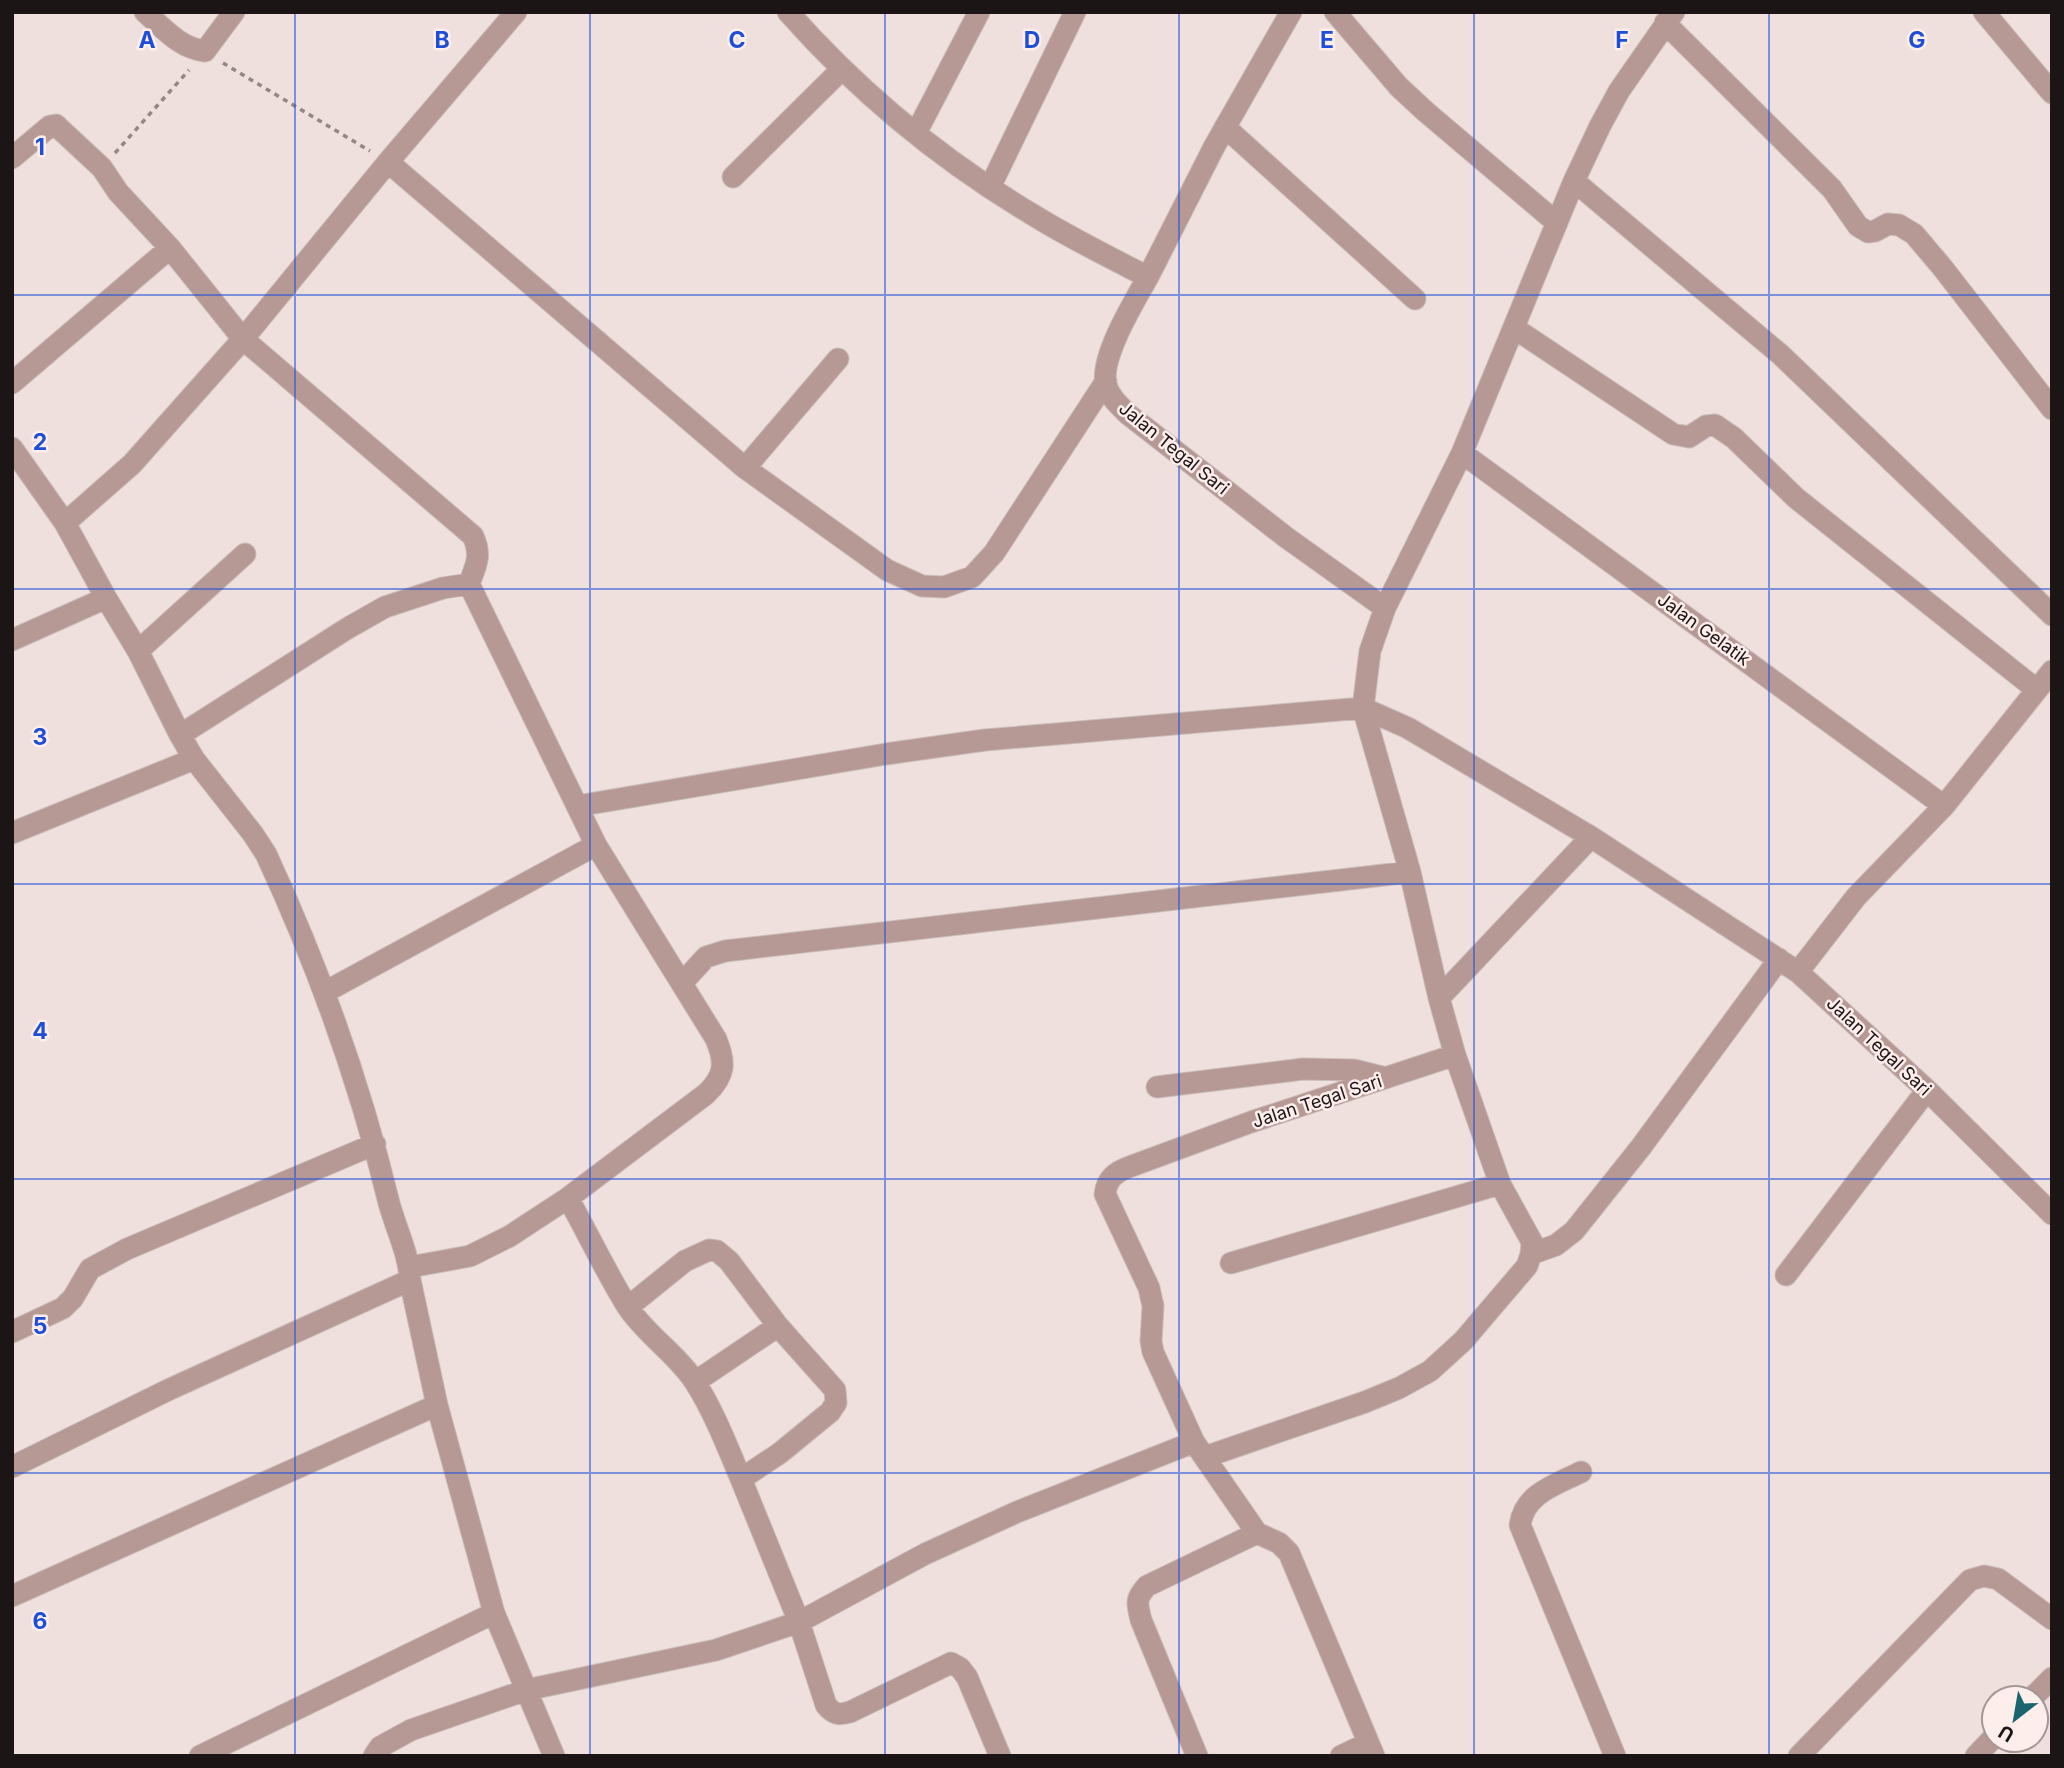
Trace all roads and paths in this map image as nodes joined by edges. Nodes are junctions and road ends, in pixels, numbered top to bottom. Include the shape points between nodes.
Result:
1 (145, 12) edge
2 (234, 12) edge
3 (516, 12) edge
4 (788, 12) edge
5 (979, 12) edge
6 (1075, 12) edge
7 (1291, 12) edge
8 (1335, 12) edge
9 (1984, 12) edge
10 (1670, 18) edge
11 (205, 51) junction
12 (842, 70) junction
13 (2052, 93) edge
14 (1225, 127) junction
15 (916, 133) junction
16 (12, 158) edge
17 (388, 162) junction
18 (102, 168) junction
19 (733, 177) dead end
20 (1574, 181) junction
21 (990, 187) junction
22 (1557, 223) junction
23 (170, 248) junction
24 (1148, 277) junction
25 (1415, 299) dead end
26 (1514, 328) junction
27 (243, 339) junction
28 (838, 359) dead end
29 (1105, 382) junction
30 (12, 383) edge
31 (2052, 409) edge
32 (12, 447) edge
33 (1462, 453) junction
34 (745, 468) junction
35 (65, 523) junction
36 (246, 554) dead end
37 (469, 584) junction
38 (106, 598) junction
39 (1385, 608) junction
40 (2052, 615) edge
41 (12, 640) edge
42 (138, 651) junction
43 (2052, 671) edge
44 (2036, 690) junction
45 (1363, 708) junction
46 (180, 735) junction
47 (194, 759) junction
48 (577, 806) junction
49 (1944, 806) junction
50 (12, 833) edge
51 (1591, 837) junction
52 (596, 845) junction
53 (1410, 872) junction
54 (1779, 960) junction
55 (1798, 972) junction
56 (681, 983) junction
57 (325, 992) junction
58 (1439, 998) junction
59 (1455, 1055) junction
60 (1386, 1078) junction
61 (1157, 1087) dead end
62 (1927, 1090) junction
63 (375, 1144) junction
64 (1500, 1184) junction
65 (568, 1198) junction
66 (2052, 1214) edge
67 (1531, 1254) junction
68 (1231, 1263) dead end
69 (410, 1274) junction
70 (1786, 1275) dead end
71 (628, 1307) junction
72 (778, 1326) junction
73 (12, 1332) edge
74 (695, 1382) junction
75 (437, 1405) junction
76 (1199, 1449) junction
77 (12, 1467) edge
78 (1581, 1472) dead end
79 (741, 1479) junction
80 (1257, 1533) junction
81 (12, 1596) edge
82 (494, 1613) junction
83 (2052, 1619) edge
84 (799, 1622) junction
85 (526, 1690) junction
86 (1371, 1749) edge
87 (200, 1756) edge
88 (374, 1756) edge
89 (554, 1756) edge
90 (1000, 1756) edge
91 (1197, 1756) edge
92 (1341, 1756) edge
93 (1615, 1756) edge
94 (1799, 1756) edge

1 - 11 street via 173,38 190,49
2 - 11 street
3 - 17 street
4 - 12 street
5 - 15 street
6 - 21 street
7 - 14 street
8 - 22 street via 1399,87
9 - 13 street
10 - 20 street via 1619,90
10 - 31 street via 1832,189 1858,226 1868,232 1899,225 1914,234
11 - 17 path
11 - 18 path
12 - 15 street
12 - 19 street
14 - 24 street
14 - 25 street
15 - 21 street
16 - 18 street via 55,125
17 - 27 street
17 - 34 street
18 - 23 street
20 - 22 street
20 - 40 street via 1782,355
21 - 24 street via 1030,214
22 - 26 street
23 - 27 street
23 - 30 street
24 - 29 street via 1114,344
26 - 33 street
26 - 44 street via 1673,434 1689,437 1706,426 1719,427 1796,498
27 - 35 street via 132,464
27 - 37 street via 473,536 478,559
28 - 34 street
29 - 34 street via 994,554 972,577 944,587 922,586 887,570
29 - 39 street, Jalan Tegal Sari via 1129,415
32 - 35 street
33 - 39 street
33 - 49 street, Jalan Gelatik
35 - 38 street
36 - 42 street
37 - 46 street via 385,607
37 - 48 street
38 - 41 street
38 - 42 street
39 - 45 street via 1370,651
42 - 46 street
43 - 44 street
44 - 49 street
45 - 48 street via 985,740
45 - 51 street, Jalan Tegal Sari via 1408,727
45 - 53 street
46 - 47 street
47 - 50 street
47 - 57 street via 266,854
48 - 52 street
49 - 55 street via 1856,897
51 - 54 street, Jalan Tegal Sari
51 - 58 street
52 - 56 street
52 - 57 street
53 - 56 street via 725,951 706,957
53 - 58 street
54 - 55 street, Jalan Tegal Sari
54 - 67 street via 1574,1231 1556,1245
55 - 62 street, Jalan Tegal Sari
56 - 65 street via 722,1054 716,1084
57 - 63 street
58 - 59 street
59 - 60 street, Jalan Tegal Sari
59 - 64 street
60 - 61 street via 1346,1069 1303,1069
60 - 76 street, Jalan Tegal Sari via 1166,1153 1116,1172 1109,1180 1105,1194 1149,1288 1153,1352
62 - 66 street, Jalan Tegal Sari
62 - 70 street
63 - 69 street
63 - 73 street via 127,1249 90,1269 64,1308
64 - 67 street via 1532,1242
64 - 68 street
65 - 69 street via 470,1256
65 - 71 street
67 - 76 street via 1527,1266 1471,1332 1430,1371 1365,1402
69 - 75 street
69 - 77 street
71 - 72 street via 685,1261 717,1251
71 - 74 street
72 - 74 street
72 - 79 street via 835,1390 836,1404 814,1427
74 - 79 street
75 - 81 street
75 - 82 street
76 - 80 street, Jalan Tegal Sari
76 - 84 street via 1017,1512 925,1554
78 - 93 street via 1528,1503 1520,1525
79 - 84 street
80 - 86 street via 1289,1553
80 - 91 street via 1147,1586 1137,1602
82 - 85 street
82 - 87 street
83 - 94 street via 1998,1579 1970,1580
84 - 85 street via 716,1650
84 - 90 street via 831,1712 850,1712 951,1663 967,1678
85 - 88 street via 411,1730 380,1747
85 - 89 street
86 - 92 street

